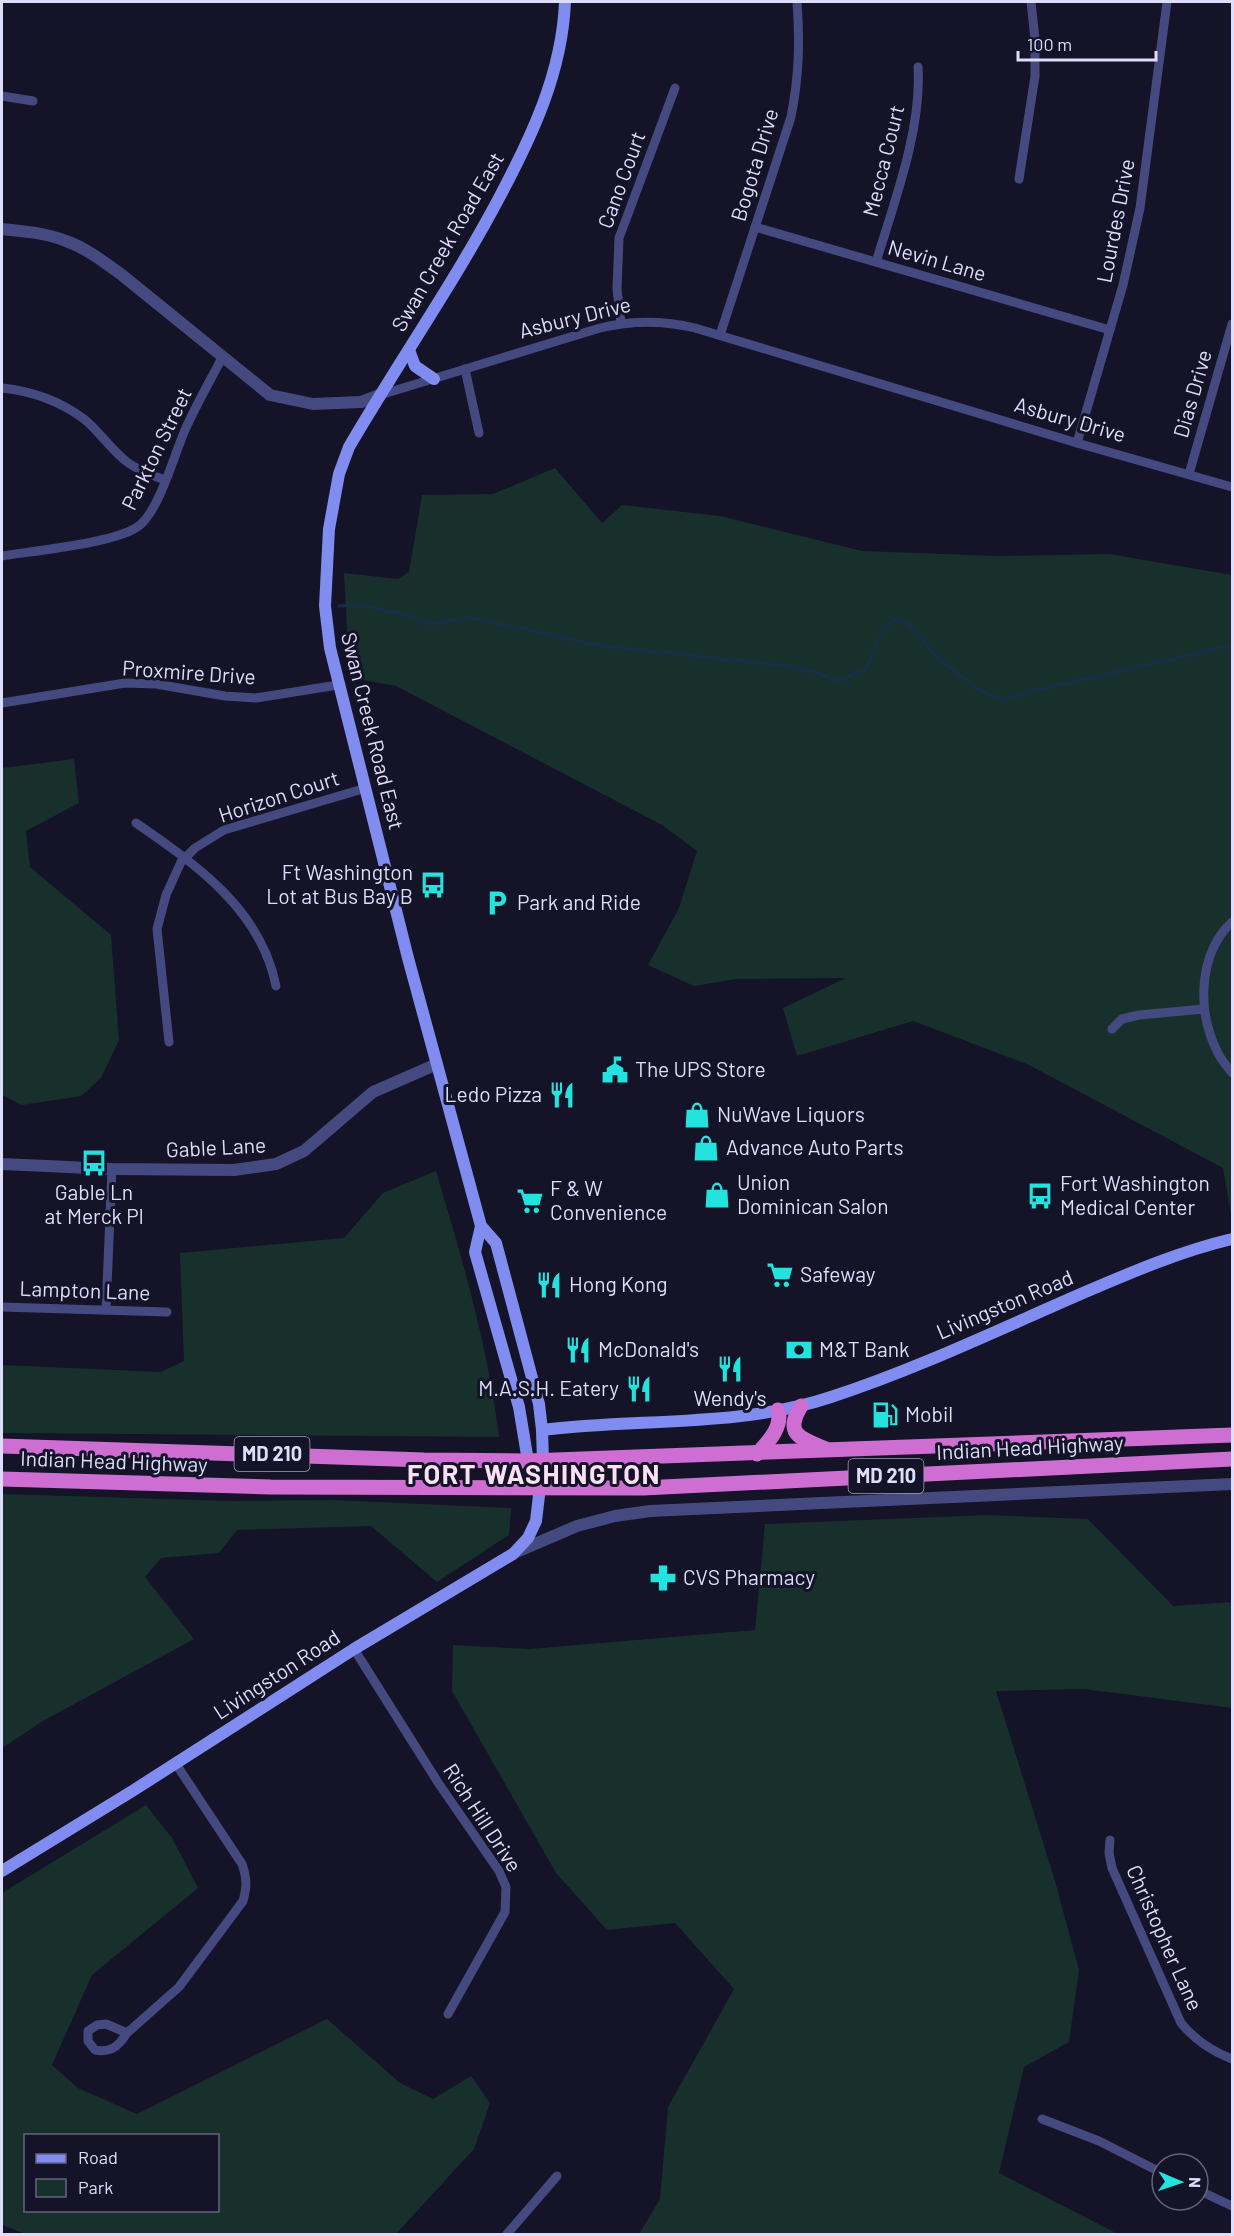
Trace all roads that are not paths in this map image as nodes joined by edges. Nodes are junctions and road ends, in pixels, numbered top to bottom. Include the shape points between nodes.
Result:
1 (565, 2) edge
2 (797, 2) edge
3 (1031, 2) edge
4 (1167, 2) edge
5 (918, 67) dead end
6 (675, 88) dead end
7 (2, 96) edge
8 (33, 101) dead end
9 (1019, 180) dead end
10 (755, 227) junction
11 (2, 229) edge
12 (876, 262) junction
13 (621, 323) junction
14 (1233, 324) edge
15 (1110, 330) junction
16 (720, 335) junction
17 (409, 350) junction
18 (223, 356) junction
19 (465, 369) junction
20 (434, 379) junction
21 (2, 388) edge
22 (380, 395) junction
23 (479, 433) dead end
24 (1077, 443) junction
25 (1189, 474) junction
26 (165, 480) junction
27 (1233, 487) edge
28 (2, 556) edge
29 (338, 685) junction
30 (2, 703) edge
31 (366, 788) junction
32 (136, 823) dead end
33 (186, 857) junction
34 (1233, 922) edge
35 (276, 987) dead end
36 (1204, 1010) junction
37 (1112, 1029) dead end
38 (169, 1042) dead end
39 (437, 1064) junction
40 (1233, 1073) edge
41 (2, 1164) edge
42 (112, 1169) junction
43 (481, 1226) junction
44 (1233, 1239) edge
45 (2, 1307) edge
46 (106, 1310) junction
47 (167, 1312) dead end
48 (801, 1406) junction
49 (778, 1410) junction
50 (542, 1430) junction
51 (1233, 1435) edge
52 (2, 1446) edge
53 (828, 1450) junction
54 (757, 1454) junction
55 (1233, 1459) edge
56 (536, 1461) junction
57 (2, 1479) edge
58 (1233, 1484) edge
59 (539, 1487) junction
60 (513, 1554) junction
61 (354, 1649) junction
62 (176, 1764) junction
63 (1110, 1840) dead end
64 (2, 1871) edge
65 (448, 2013) dead end
66 (127, 2033) dead end
67 (1233, 2059) edge
68 (1042, 2119) dead end
69 (1150, 2167) edge
70 (557, 2176) dead end
71 (1210, 2195) edge
72 (1233, 2206) edge
73 (507, 2235) edge

1 - 17 main road, Swan Creek Road East via 557,62 529,139 487,220
2 - 10 street, Bogota Drive via 800,49 795,95
3 - 9 street via 1035,76
4 - 15 street, Lourdes Drive via 1140,208
5 - 12 street, Mecca Court via 914,124
6 - 13 street, Cano Court via 619,238 616,279
7 - 8 street
10 - 12 street, Nevin Lane
10 - 16 street, Bogota Drive
11 - 18 street, Asbury Drive via 37,233 81,248 122,274
12 - 15 street, Nevin Lane
13 - 16 street, Asbury Drive via 678,324
13 - 19 street, Asbury Drive
14 - 25 street, Dias Drive
15 - 24 street, Lourdes Drive
16 - 24 street, Asbury Drive
17 - 20 main road via 415,366
17 - 22 main road, Swan Creek Road East
18 - 22 street, Asbury Drive via 270,395 293,401 361,402
18 - 26 street, Parkton Street via 185,429
19 - 20 street, Asbury Drive
19 - 23 street
20 - 22 street, Asbury Drive
21 - 26 street via 34,394 63,406 100,434 127,462
22 - 29 main road, Swan Creek Road East via 339,474 329,529 325,606
24 - 25 street, Asbury Drive
25 - 27 street, Asbury Drive
26 - 28 street, Parkton Street via 154,507 133,530 104,540
29 - 30 street, Proxmire Drive via 243,698 125,683
29 - 31 main road, Swan Creek Road East
31 - 33 street, Horizon Court via 224,830
31 - 39 main road, Swan Creek Road East
32 - 33 street
33 - 35 street via 248,920 272,967
33 - 38 street, Horizon Court via 166,895 157,929
34 - 36 street via 1212,952 1205,975
36 - 37 street via 1139,1015 1122,1019
36 - 40 street via 1217,1052
39 - 42 street, Gable Lane via 373,1092 314,1144 276,1164 234,1170
39 - 43 main road, Swan Creek Road East
41 - 42 street, Gable Lane
42 - 46 street
43 - 50 main road, Swan Creek Road East via 496,1243 539,1404
43 - 56 main road, Swan Creek Road East via 475,1252
44 - 48 main road, Livingston Road via 1152,1264 917,1363
45 - 46 street, Lampton Lane
46 - 47 street, Lampton Lane
48 - 49 main road, Livingston Road
48 - 53 highway via 793,1424 795,1431 799,1437
49 - 50 main road, Livingston Road via 732,1418
49 - 54 highway via 778,1425
50 - 56 main road, Swan Creek Road East
51 - 53 highway, Indian Head Highway / MD 210
52 - 56 highway, Indian Head Highway / MD 210
53 - 54 highway, Indian Head Highway / MD 210
54 - 56 highway, Indian Head Highway / MD 210
55 - 59 highway, Indian Head Highway / MD 210 via 643,1488
56 - 59 main road, Swan Creek Road East
57 - 59 highway, Indian Head Highway / MD 210 via 272,1488
58 - 60 street via 650,1511 577,1526
59 - 60 main road, Livingston Road via 536,1521 528,1538
60 - 61 main road, Livingston Road
61 - 62 main road, Livingston Road
61 - 65 street, Rich Hill Drive via 506,1887 505,1912
62 - 64 main road, Livingston Road
62 - 66 street via 242,1864 247,1889 243,1901 179,1987
63 - 67 street, Christopher Lane via 1112,1868 1181,2023 1202,2044
68 - 69 street via 1099,2141
70 - 73 street
71 - 72 street

